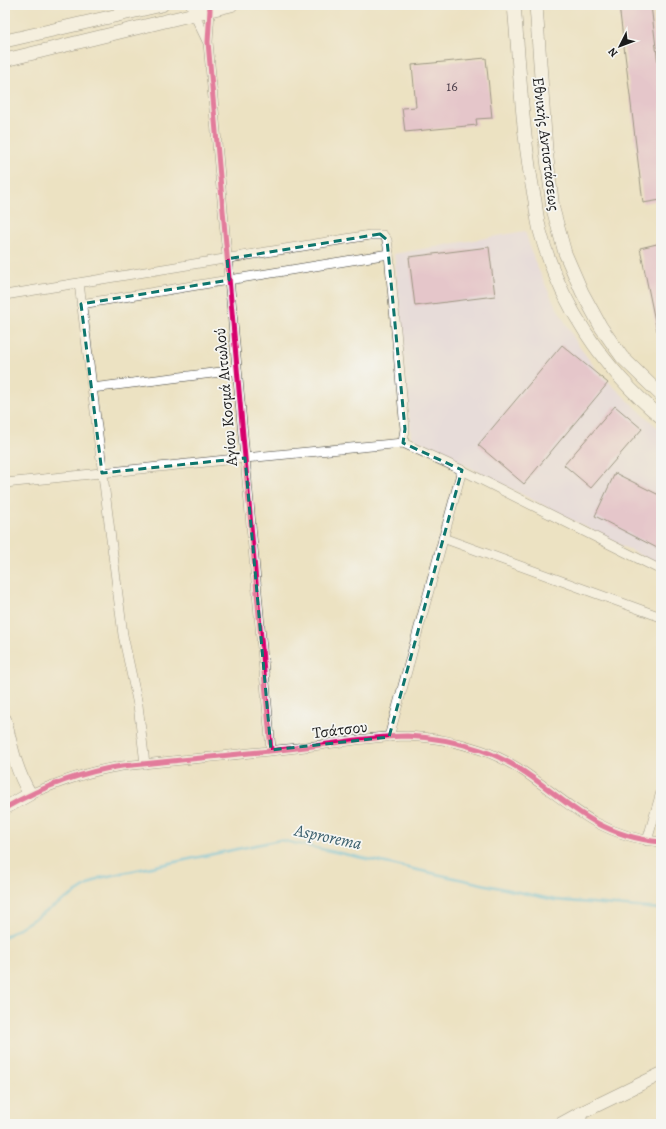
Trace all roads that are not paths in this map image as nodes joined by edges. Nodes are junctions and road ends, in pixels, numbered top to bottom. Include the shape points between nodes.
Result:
1 (162, 5) edge
2 (231, 5) edge
3 (536, 5) edge
4 (514, 6) edge
5 (209, 7) edge
6 (193, 9) edge
7 (5, 42) edge
8 (208, 42) junction
9 (5, 60) edge
10 (389, 254) junction
11 (227, 259) junction
12 (229, 280) junction
13 (79, 283) junction
14 (5, 295) edge
15 (81, 304) junction
16 (237, 370) junction
17 (92, 388) junction
18 (661, 395) edge
19 (661, 417) edge
20 (403, 443) junction
21 (245, 458) junction
22 (462, 470) junction
23 (102, 473) junction
24 (5, 483) edge
25 (443, 538) junction
26 (661, 570) edge
27 (661, 617) edge
28 (5, 720) edge
29 (389, 737) junction
30 (8, 748) edge
31 (271, 750) junction
32 (145, 764) junction
33 (661, 792) edge
34 (30, 794) junction
35 (5, 808) edge
36 (647, 841) junction
37 (661, 842) edge
38 (661, 1074) edge
39 (582, 1118) edge
40 (561, 1124) edge

1 - 7 main road
2 - 5 main road
3 - 18 main road, Εθνικής Αντιστάσεως via 546,150 553,210 565,253 601,327 622,357
4 - 19 main road, Εθνικής Αντιστάσεως via 529,171 540,231 552,267 568,302 601,355 642,401
5 - 6 main road
5 - 8 street
6 - 8 street
6 - 9 main road
8 - 11 street, Αγίου Κοσμά Αιτωλού
10 - 11 street via 387,240 379,234
10 - 12 street
10 - 20 street via 405,429
11 - 12 street, Αγίου Κοσμά Αιτωλού
11 - 13 street
12 - 15 street
12 - 16 street, Αγίου Κοσμά Αιτωλού
13 - 14 street
13 - 15 street
15 - 17 street
16 - 17 street
16 - 21 street, Αγίου Κοσμά Αιτωλού
17 - 23 street
20 - 21 street
20 - 22 street
21 - 23 street
21 - 31 street, Αγίου Κοσμά Αιτωλού
22 - 25 street
22 - 26 street
23 - 24 street
23 - 32 street via 123,636 138,705
25 - 27 street
25 - 29 street
28 - 30 main road
29 - 31 street, Τσάτσου
29 - 36 street, Τσάτσου via 439,739 495,755 529,774 594,822
30 - 34 main road
31 - 32 street, Τσάτσου
32 - 34 street, Τσάτσου via 99,769
33 - 36 street
34 - 35 main road, Τσάτσου
36 - 37 street, Τσάτσου
38 - 39 main road
39 - 40 main road

